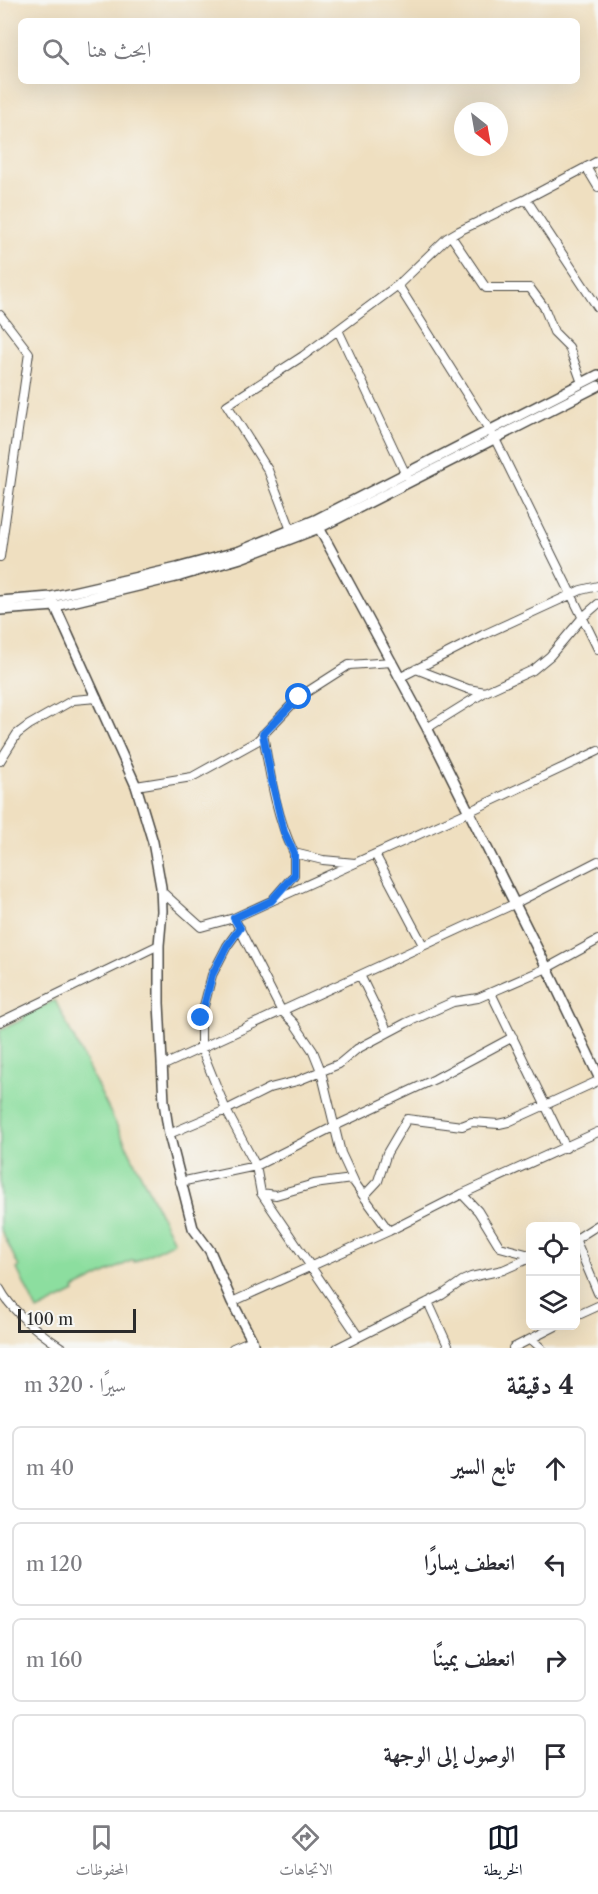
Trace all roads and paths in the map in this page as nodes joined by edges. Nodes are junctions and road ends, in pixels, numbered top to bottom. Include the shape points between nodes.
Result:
1 (598, 161) edge
2 (585, 167) junction
3 (598, 187) edge
4 (526, 199) junction
5 (451, 236) junction
6 (398, 285) junction
7 (598, 308) edge
8 (0, 315) edge
9 (338, 330) junction
10 (598, 375) edge
11 (582, 383) junction
12 (598, 386) edge
13 (492, 435) junction
14 (406, 475) junction
15 (317, 524) junction
16 (291, 530) junction
17 (0, 557) edge
18 (598, 586) edge
19 (571, 595) junction
20 (0, 601) edge
21 (53, 602) junction
22 (598, 604) edge
23 (0, 610) edge
24 (583, 617) junction
25 (598, 649) edge
26 (392, 662) junction
27 (416, 669) junction
28 (399, 678) junction
29 (485, 692) junction
30 (97, 698) junction
31 (427, 728) junction
32 (263, 734) junction
33 (598, 751) edge
34 (0, 761) edge
35 (136, 786) junction
36 (468, 812) junction
37 (294, 853) junction
38 (375, 854) junction
39 (598, 861) edge
40 (355, 863) junction
41 (161, 891) junction
42 (271, 901) junction
43 (514, 904) junction
44 (234, 918) junction
45 (240, 928) junction
46 (598, 941) edge
47 (159, 945) junction
48 (423, 945) junction
49 (547, 968) junction
50 (360, 975) junction
51 (490, 993) junction
52 (281, 1010) junction
53 (0, 1022) edge
54 (388, 1032) junction
55 (513, 1037) junction
56 (201, 1048) junction
57 (594, 1057) edge
58 (162, 1066) junction
59 (321, 1071) junction
60 (598, 1075) edge
61 (598, 1081) edge
62 (545, 1105) junction
63 (226, 1110) junction
64 (335, 1126) junction
65 (598, 1132) edge
66 (169, 1134) junction
67 (566, 1148) junction
68 (256, 1166) junction
69 (352, 1179) junction
70 (180, 1182) junction
71 (261, 1193) junction
72 (462, 1194) junction
73 (598, 1225) edge
74 (389, 1231) junction
75 (580, 1237) edge
76 (580, 1250) edge
77 (526, 1255) edge
78 (526, 1259) edge
79 (310, 1267) junction
80 (0, 1289) edge
81 (598, 1293) edge
82 (232, 1302) junction
83 (428, 1302) junction
84 (598, 1306) edge
85 (580, 1314) edge
86 (548, 1330) edge
87 (358, 1336) junction
88 (531, 1339) junction
89 (253, 1344) edge
90 (62, 1348) edge
91 (233, 1348) edge
92 (337, 1348) edge
93 (449, 1348) edge
94 (513, 1348) edge
95 (541, 1348) edge

1 - 2 street
2 - 3 street
2 - 4 street
4 - 5 street
4 - 7 street
5 - 6 street
5 - 11 street via 486,288 530,288 544,307 554,332 569,348
6 - 9 street
6 - 13 street
8 - 17 street via 29,353
9 - 14 street
9 - 16 street via 227,405 268,470
10 - 11 street
11 - 13 street
12 - 13 street
13 - 14 street
13 - 15 street
13 - 19 street
14 - 15 street
15 - 16 street
15 - 21 street via 241,558 180,576
15 - 26 street
16 - 21 street via 240,551
18 - 19 street
19 - 24 street
19 - 27 street
20 - 21 street
21 - 23 street
21 - 30 street
22 - 24 street
24 - 25 street
24 - 29 street via 533,670
26 - 28 street
26 - 32 street via 349,664 299,697
27 - 28 street
27 - 29 street
28 - 31 street
29 - 31 street
30 - 34 street via 73,700 28,725 17,734
30 - 35 street
31 - 36 street
32 - 35 street via 192,777
32 - 37 street via 284,832
33 - 36 street
35 - 41 street via 153,842
36 - 38 street
36 - 43 street
37 - 40 street
37 - 42 street via 294,875
38 - 40 street
38 - 48 street
39 - 43 street
40 - 42 street
41 - 44 street via 201,927
41 - 47 street
42 - 44 street
43 - 48 street
43 - 49 street
44 - 45 street
45 - 52 street
45 - 56 street via 212,975 201,1018
46 - 49 street
47 - 53 street
47 - 58 street
48 - 50 street
49 - 51 street
49 - 57 street
50 - 52 street
50 - 54 street
51 - 54 street via 453,1002
51 - 55 street
52 - 56 street
52 - 59 street via 306,1040
54 - 59 street via 339,1064
55 - 62 street
55 - 64 street
56 - 58 street
56 - 63 street
57 - 60 street
58 - 66 street
59 - 63 street via 270,1088
59 - 64 street
61 - 62 street
62 - 67 street
62 - 69 street via 499,1124 472,1122 462,1126 407,1119 369,1193 364,1196
63 - 66 street
63 - 68 street
64 - 68 street
64 - 69 street
65 - 67 street
66 - 70 street
67 - 72 street
68 - 70 street
68 - 71 street
69 - 71 street via 276,1195
69 - 74 street
70 - 82 street via 192,1228 210,1251
71 - 79 street
72 - 74 street
72 - 77 street via 478,1211 500,1247
73 - 75 street
74 - 79 street
76 - 81 street
78 - 83 street via 471,1277
79 - 82 street
79 - 87 street
80 - 90 street via 5,1299
82 - 89 street
83 - 87 street
83 - 93 street
84 - 85 street
86 - 88 street
87 - 92 street
88 - 94 street
88 - 95 street
89 - 91 street

